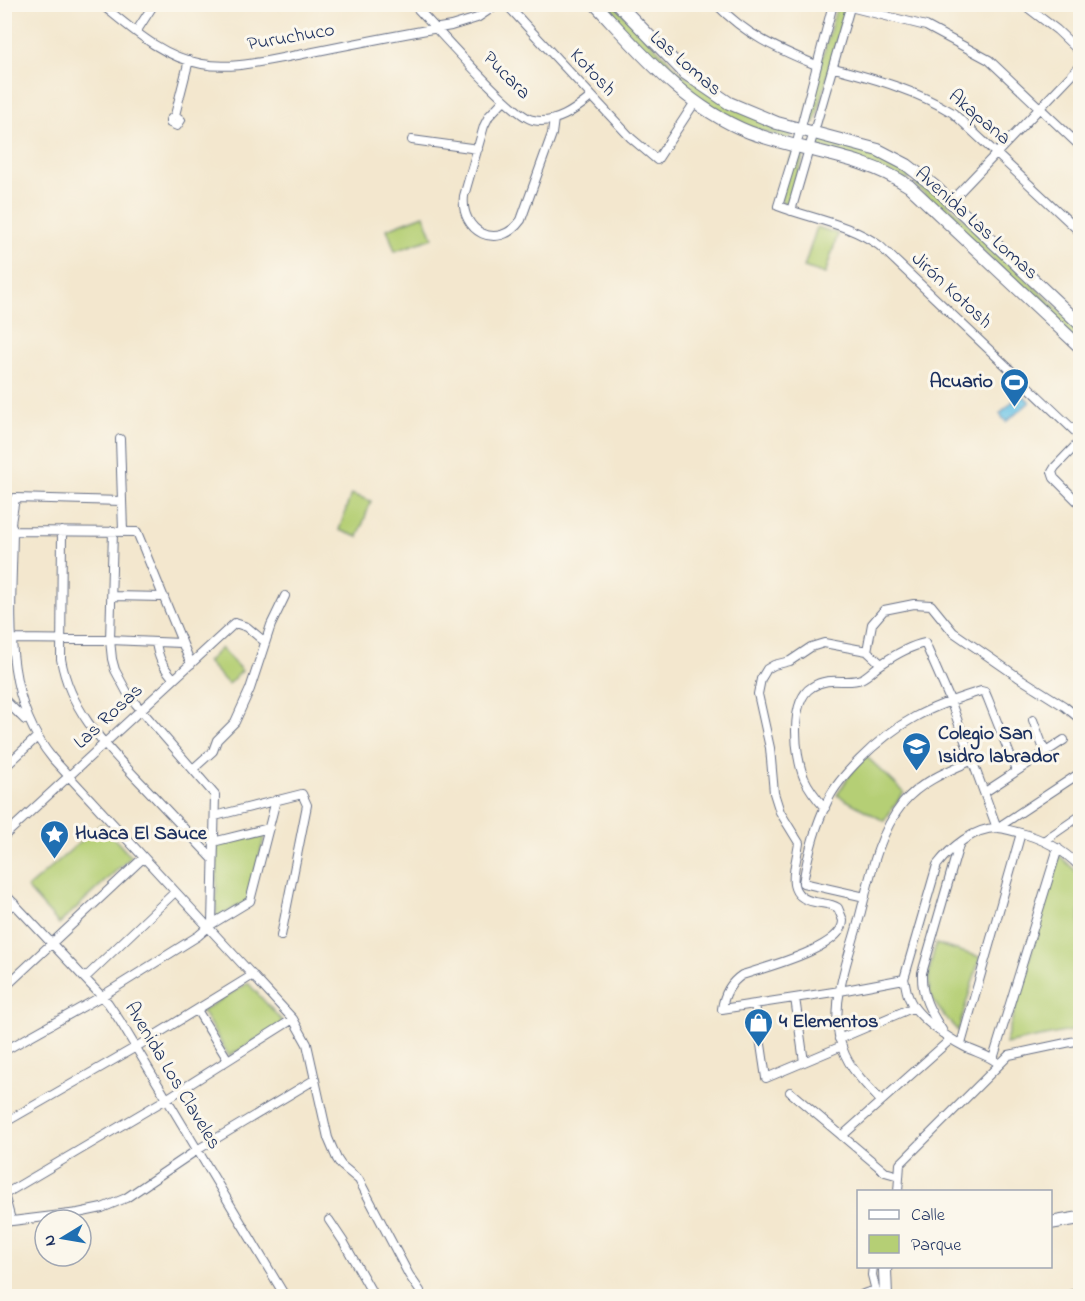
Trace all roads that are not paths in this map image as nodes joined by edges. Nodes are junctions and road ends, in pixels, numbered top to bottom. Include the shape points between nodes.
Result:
1 (101, 4) edge
2 (154, 4) edge
3 (413, 4) edge
4 (498, 4) edge
5 (506, 4) edge
6 (595, 4) edge
7 (618, 4) edge
8 (716, 4) edge
9 (833, 4) edge
10 (1023, 4) edge
11 (851, 6) edge
12 (437, 29) junction
13 (136, 32) junction
14 (1080, 52) edge
15 (189, 60) junction
16 (816, 64) junction
17 (1080, 66) edge
18 (834, 68) junction
19 (591, 97) junction
20 (504, 100) junction
21 (695, 102) junction
22 (1040, 108) junction
23 (175, 115) dead end
24 (554, 119) junction
25 (800, 128) junction
26 (815, 132) junction
27 (412, 140) dead end
28 (795, 146) junction
29 (1080, 146) edge
30 (478, 149) junction
31 (809, 149) junction
32 (997, 153) junction
33 (918, 174) junction
34 (909, 186) junction
35 (951, 201) junction
36 (791, 211) junction
37 (1080, 232) edge
38 (1080, 324) edge
39 (1080, 347) edge
40 (1080, 436) edge
41 (120, 439) dead end
42 (1080, 441) edge
43 (122, 501) junction
44 (1080, 504) edge
45 (14, 531) junction
46 (62, 531) junction
47 (113, 531) junction
48 (123, 531) junction
49 (9, 578) edge
50 (112, 596) junction
51 (285, 596) dead end
52 (164, 597) junction
53 (12, 639) junction
54 (61, 639) junction
55 (110, 640) junction
56 (156, 642) junction
57 (265, 642) junction
58 (181, 643) junction
59 (867, 651) junction
60 (191, 664) junction
61 (881, 664) junction
62 (174, 679) junction
63 (4, 699) edge
64 (950, 700) junction
65 (140, 710) junction
66 (1080, 719) edge
67 (1033, 720) dead end
68 (29, 725) junction
69 (36, 738) junction
70 (1064, 740) dead end
71 (104, 744) junction
72 (1045, 752) junction
73 (973, 760) junction
74 (5, 768) edge
75 (193, 770) junction
76 (1016, 770) junction
77 (1080, 773) edge
78 (69, 777) junction
79 (985, 792) junction
80 (276, 800) junction
81 (825, 808) junction
82 (215, 816) junction
83 (1080, 816) edge
84 (269, 828) junction
85 (997, 828) junction
86 (1021, 833) junction
87 (4, 836) edge
88 (1045, 840) junction
89 (213, 842) junction
90 (959, 845) junction
91 (1058, 848) junction
92 (143, 858) junction
93 (212, 858) junction
94 (1078, 861) edge
95 (175, 892) junction
96 (4, 893) edge
97 (865, 897) junction
98 (14, 903) junction
99 (4, 912) edge
100 (210, 925) junction
101 (281, 936) dead end
102 (53, 944) junction
103 (252, 975) junction
104 (85, 978) junction
105 (904, 979) junction
106 (4, 988) edge
107 (840, 992) junction
108 (102, 996) junction
109 (795, 998) junction
110 (755, 1004) junction
111 (914, 1007) junction
112 (197, 1010) junction
113 (293, 1019) junction
114 (948, 1037) junction
115 (4, 1040) edge
116 (1080, 1040) edge
117 (841, 1042) junction
118 (961, 1044) junction
119 (136, 1047) junction
120 (8, 1049) edge
121 (228, 1060) junction
122 (804, 1062) junction
123 (996, 1062) junction
124 (315, 1080) junction
125 (790, 1092) dead end
126 (168, 1098) junction
127 (880, 1100) junction
128 (4, 1123) edge
129 (842, 1136) junction
130 (196, 1150) junction
131 (899, 1176) junction
132 (898, 1190) edge
133 (5, 1194) edge
134 (1080, 1218) edge
135 (328, 1220) dead end
136 (8, 1221) edge
137 (1052, 1223) edge
138 (873, 1268) edge
139 (886, 1268) edge
140 (420, 1291) dead end
141 (1080, 1293) edge
142 (884, 1294) edge
143 (285, 1296) edge
144 (374, 1296) edge
145 (860, 1296) edge
146 (1063, 1296) edge

1 - 13 street, Puruchuco
2 - 13 street
3 - 12 street, Pucara
4 - 12 street, Puruchuco via 471,20
5 - 19 street, Kotosh
6 - 21 street, Las Lomas via 669,81
7 - 25 street, Las Lomas via 685,73 713,94 760,117
8 - 16 street via 741,27 771,46
9 - 16 street
10 - 14 street
11 - 18 street
11 - 22 street via 926,26 962,45 989,60
12 - 15 street, Puruchuco via 242,64 202,64
12 - 20 street, Pucara
13 - 15 street, Puruchuco via 166,52
15 - 23 street
16 - 25 street
17 - 22 street
18 - 26 street
18 - 32 street, Akapana via 883,80 929,99 953,113
19 - 21 street, Kotosh via 657,160
19 - 24 street, Pucara via 576,110
20 - 24 street, Pucara via 525,118
20 - 30 street via 489,116
21 - 28 street, Las Lomas via 747,131
22 - 29 street
22 - 32 street
24 - 30 street via 521,220 502,235 483,235 465,215 463,205
25 - 26 street, Avenida Las Lomas
25 - 28 street
26 - 31 street
26 - 33 street, Avenida Las Lomas via 878,150
27 - 30 street
28 - 31 street, Avenida Las Lomas
28 - 36 street, Jirón Kotosh via 778,206
31 - 34 street, Avenida Las Lomas via 884,172
31 - 36 street
32 - 35 street
32 - 37 street, Akapana
33 - 34 street
33 - 35 street, Avenida Las Lomas
34 - 39 street, Avenida Las Lomas
35 - 38 street, Avenida Las Lomas
36 - 40 street, Jirón Kotosh via 852,230 880,246
41 - 43 street
42 - 44 street via 1052,472
43 - 45 street via 15,498 11,523
43 - 48 street
45 - 46 street
45 - 49 street
46 - 47 street
46 - 54 street
47 - 48 street
47 - 50 street
48 - 52 street via 137,531
49 - 53 street
50 - 52 street
50 - 55 street
51 - 57 street
52 - 58 street
53 - 54 street
53 - 68 street via 13,672
54 - 55 street
54 - 71 street via 64,672 72,697
55 - 56 street
55 - 65 street via 115,670
56 - 58 street
56 - 62 street via 163,667
57 - 60 street, Las Rosas via 247,627 235,623
57 - 75 street via 236,722
58 - 60 street
59 - 61 street
59 - 66 street via 872,624 884,609 931,605 953,632
59 - 110 street via 824,643 774,665 761,679 758,694 770,748 774,793 780,812 799,843 795,892 800,898 832,904 843,921 840,930 819,948 735,980 723,999 722,1009
60 - 62 street, Las Rosas
61 - 64 street via 925,643
61 - 81 street via 861,679 837,679 809,688 797,712 797,750 804,777
62 - 65 street, Las Rosas
63 - 68 street
64 - 73 street
64 - 76 street via 985,692
64 - 81 street via 920,712 884,736 852,768
65 - 71 street, Las Rosas
65 - 75 street
67 - 72 street
68 - 69 street
69 - 74 street
69 - 78 street
70 - 72 street
71 - 78 street, Las Rosas
71 - 93 street
72 - 76 street
73 - 79 street
73 - 97 street via 919,788 904,802 883,837
75 - 82 street via 214,793
76 - 79 street
77 - 85 street
78 - 87 street, Las Rosas
78 - 92 street
79 - 85 street
80 - 82 street
80 - 84 street
80 - 101 street via 302,794 306,805
81 - 97 street via 814,831 803,883
82 - 89 street
83 - 88 street
84 - 89 street
84 - 100 street via 250,901
85 - 86 street
85 - 90 street via 979,832
86 - 88 street
86 - 118 street
88 - 91 street
89 - 93 street
90 - 105 street via 937,865
90 - 114 street via 922,973 925,1000
91 - 94 street
91 - 123 street
92 - 95 street
92 - 102 street
93 - 100 street
95 - 100 street
95 - 104 street
96 - 98 street, Avenida Los Claveles
97 - 107 street
98 - 99 street
98 - 102 street, Avenida Los Claveles
100 - 103 street
100 - 108 street
102 - 104 street, Avenida Los Claveles
102 - 106 street
103 - 112 street
103 - 113 street
104 - 108 street, Avenida Los Claveles
105 - 107 street
105 - 111 street
107 - 109 street
107 - 117 street
108 - 119 street, Avenida Los Claveles
108 - 120 street
109 - 110 street
109 - 122 street
110 - 122 street via 766,1078
111 - 114 street
111 - 117 street
112 - 119 street
112 - 121 street
113 - 121 street
113 - 124 street via 307,1044
114 - 118 street
114 - 127 street
115 - 120 street
116 - 123 street via 1009,1055
117 - 122 street
117 - 127 street via 851,1068
118 - 123 street
119 - 126 street, Avenida Los Claveles
119 - 128 street
121 - 126 street
123 - 131 street via 900,1164
124 - 130 street
124 - 140 street via 328,1138 337,1159 359,1180
125 - 129 street
126 - 130 street, Avenida Los Claveles
126 - 133 street
127 - 129 street
129 - 131 street via 885,1172
130 - 136 street via 126,1198 102,1208
130 - 143 street, Avenida Los Claveles
131 - 132 street
133 - 136 street
134 - 137 street
135 - 144 street
138 - 142 street via 872,1275
139 - 142 street
141 - 146 street
142 - 145 street via 867,1292

